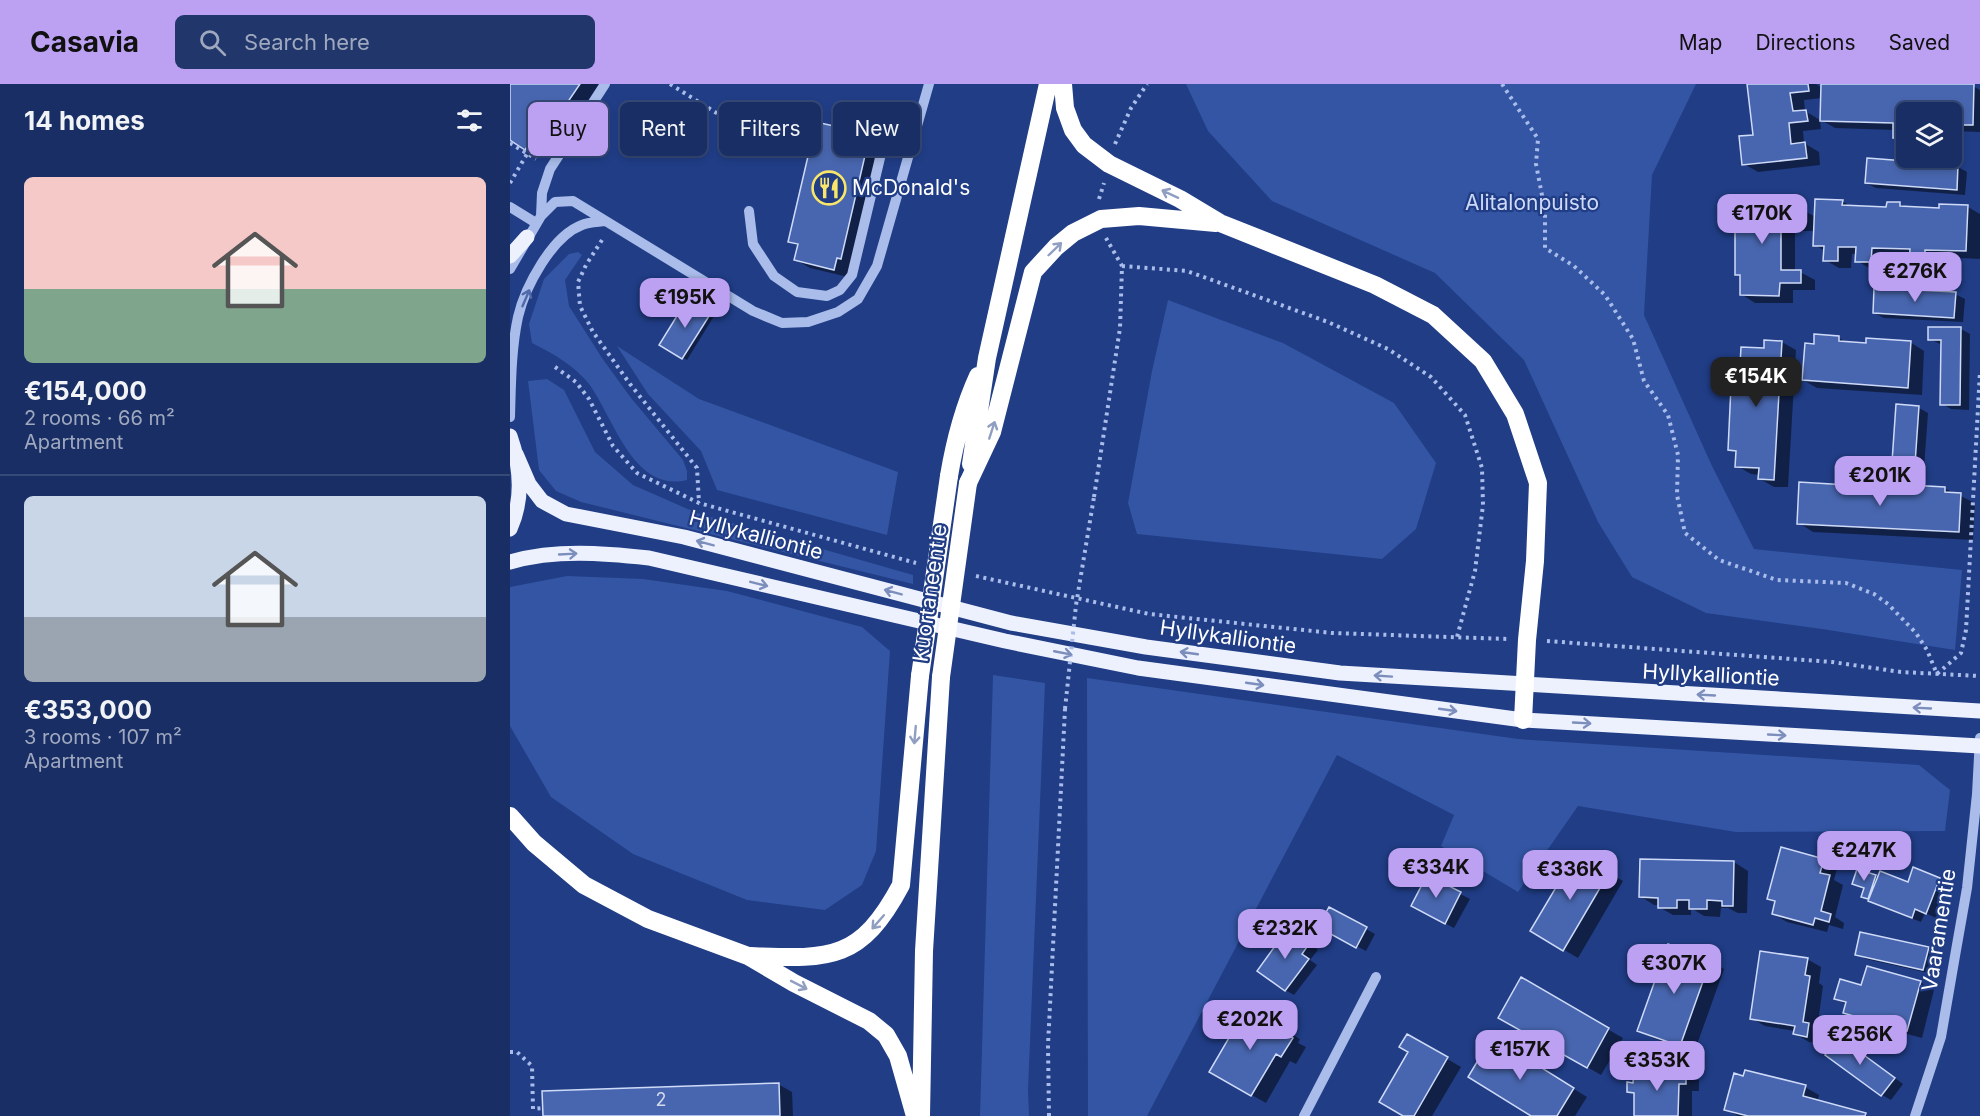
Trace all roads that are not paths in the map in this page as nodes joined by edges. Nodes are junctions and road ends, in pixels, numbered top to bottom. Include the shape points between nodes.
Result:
1 (605, 84) edge
2 (929, 84) edge
3 (1048, 84) edge
4 (1064, 84) edge
5 (880, 156) edge
6 (510, 207) edge
7 (749, 211) dead end
8 (539, 219) junction
9 (608, 223) junction
10 (1220, 224) junction
11 (527, 237) junction
12 (510, 256) edge
13 (510, 269) edge
14 (987, 358) junction
15 (510, 417) edge
16 (510, 436) edge
17 (516, 454) junction
18 (968, 483) junction
19 (510, 529) edge
20 (510, 562) edge
21 (1525, 685) junction
22 (1980, 711) edge
23 (1523, 720) junction
24 (1980, 738) edge
25 (1980, 746) edge
26 (510, 816) edge
27 (748, 956) junction
28 (1376, 976) dead end
29 (915, 1116) edge
30 (921, 1116) edge
31 (1304, 1116) edge
32 (1915, 1116) edge

1 - 8 street via 550,169
2 - 9 street via 877,266 858,298 838,312 808,322 782,323 753,311
3 - 14 highway, Kuortaneentie
10 -> 4 highway via 1109,164 1084,145 1072,130 1065,108
5 - 7 street via 852,275 840,290 827,296 797,292 774,276 753,244
6 - 8 street
8 - 9 street via 555,202 573,201
8 - 11 street
15 -> 9 street via 511,363 519,314 540,265 557,242 582,225
18 -> 10 highway via 992,432 1033,272 1073,233 1101,219 1138,216
10 - 21 highway via 1385,290 1433,315 1483,361 1515,414 1538,483
11 - 12 main road
11 - 13 street
14 - 18 highway, Kuortaneentie
14 -> 27 highway, bridge via 965,404 955,439 920,676 900,885 886,913 864,938 839,951 806,958
16 - 17 main road
17 - 19 main road via 519,497
21 -> 17 main road, Hyllykalliontie via 1340,673 1146,647 1011,623 684,537 566,514 542,501
18 - 30 highway, Kuortaneentie, bridge via 941,677 924,951
20 -> 23 main road, Hyllykalliontie via 599,553 649,558 1138,668
22 -> 21 main road, Hyllykalliontie
21 - 23 highway
23 -> 25 main road, Hyllykalliontie
24 - 25 street, Vaaramentie
25 - 32 street, Vaaramentie via 1956,956 1941,1037
26 - 27 highway via 534,843 584,885 648,918
27 -> 29 highway via 869,1021 886,1035 898,1056
28 - 31 street

